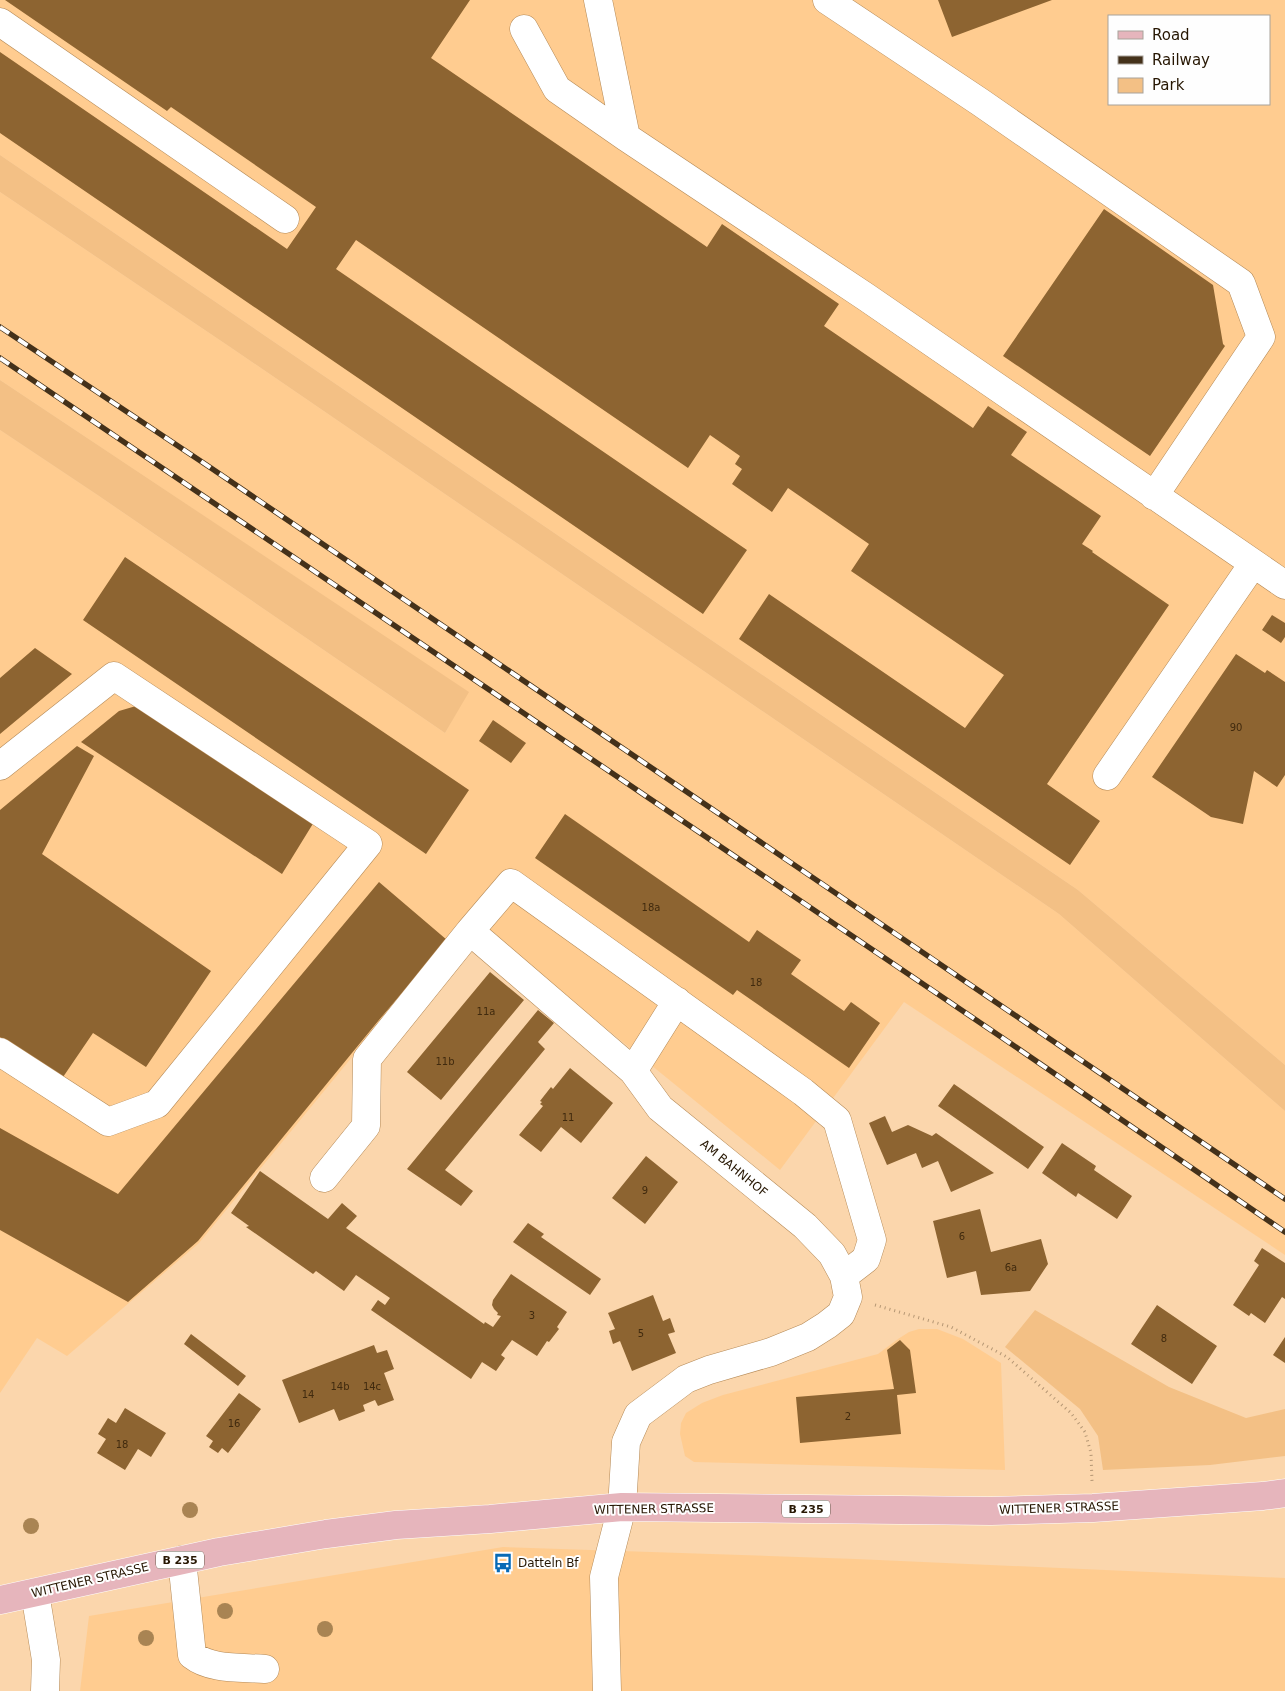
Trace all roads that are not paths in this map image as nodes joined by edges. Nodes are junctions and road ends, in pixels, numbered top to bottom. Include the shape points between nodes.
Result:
1 (598, 0) edge
2 (827, 0) edge
3 (0, 22) edge
4 (524, 29) dead end
5 (626, 137) junction
6 (284, 219) dead end
7 (1154, 496) junction
8 (1253, 564) junction
9 (1285, 585) edge
10 (0, 766) edge
11 (1107, 776) dead end
12 (470, 931) junction
13 (677, 1001) junction
14 (0, 1052) edge
15 (633, 1071) junction
16 (324, 1178) dead end
17 (846, 1286) junction
18 (1285, 1493) edge
19 (622, 1507) junction
20 (182, 1560) junction
21 (35, 1593) junction
22 (0, 1600) edge
23 (264, 1669) dead end
24 (45, 1691) edge
25 (607, 1691) edge

1 - 5 street
2 - 7 street via 1241,283 1261,337
3 - 6 street
4 - 5 street via 557,89
5 - 7 street via 874,302
7 - 8 street
8 - 9 street
8 - 11 street
10 - 14 street via 114,676 368,844 158,1104 108,1122
12 - 13 street via 511,883
12 - 15 street, AM BAHNHOF
12 - 16 street via 367,1059 366,1126
13 - 15 street
13 - 17 street via 837,1120 872,1240 866,1259
15 - 17 street, AM BAHNHOF via 660,1108 805,1226 832,1254
17 - 19 street via 841,1314 808,1337 686,1379 638,1415 626,1442
18 - 19 main road, WITTENER STRASSE / B 235 via 1093,1508 991,1511
19 - 20 main road, WITTENER STRASSE / B 235 via 382,1526
19 - 25 street via 604,1577
20 - 21 main road, WITTENER STRASSE / B 235
20 - 23 street via 192,1655 208,1664
21 - 22 main road, WITTENER STRASSE / B 235
21 - 24 street via 46,1660

